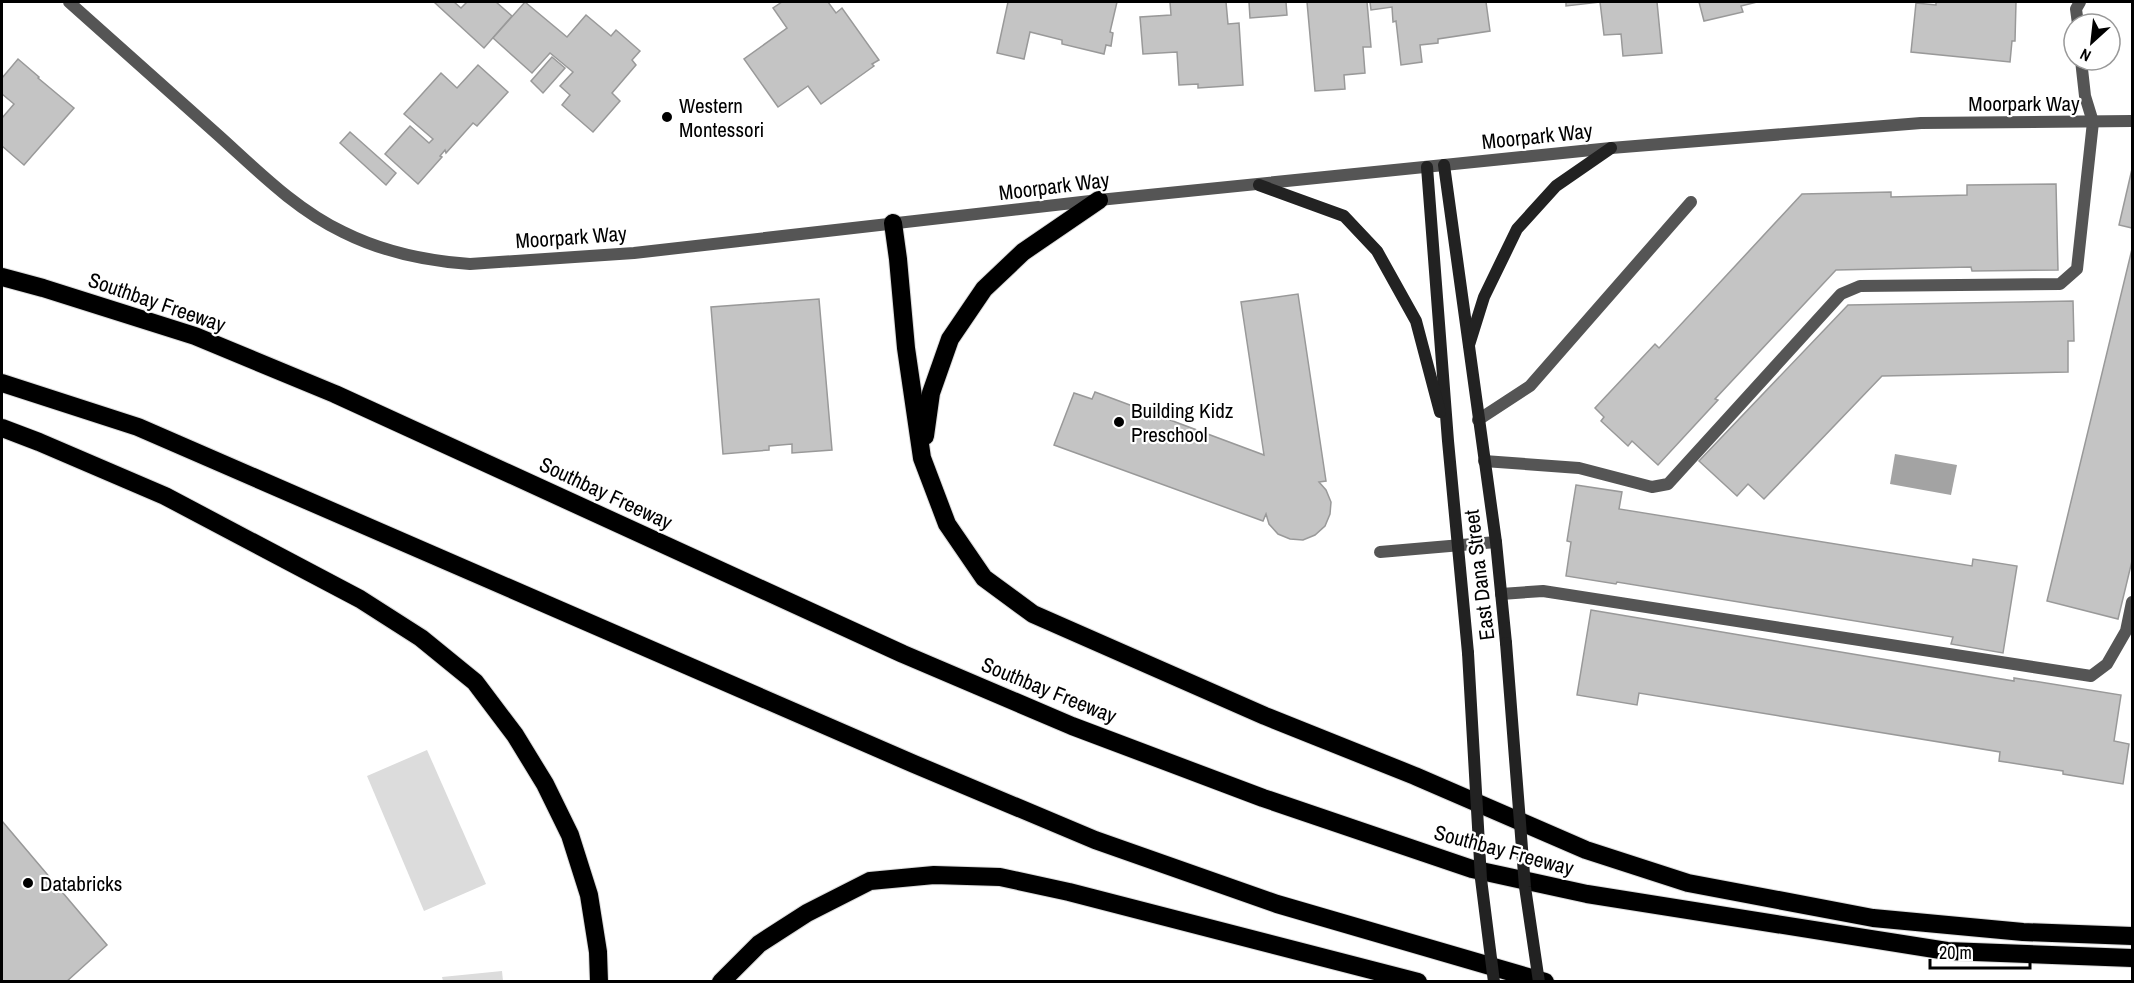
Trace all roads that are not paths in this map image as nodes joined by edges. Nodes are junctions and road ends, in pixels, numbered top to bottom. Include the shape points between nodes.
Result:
1 (69, 2) edge
2 (2082, 72) edge
3 (2133, 121) edge
4 (2093, 122) junction
5 (1611, 148) junction
6 (1444, 165) junction
7 (1427, 167) junction
8 (1258, 185) junction
9 (1099, 200) junction
10 (1691, 202) dead end
11 (893, 223) junction
12 (2, 277) edge
13 (1468, 349) junction
14 (2, 384) edge
15 (1478, 420) junction
16 (2, 428) edge
17 (1448, 441) junction
18 (922, 458) junction
19 (1484, 461) junction
20 (1496, 542) junction
21 (1457, 544) junction
22 (1380, 552) dead end
23 (1501, 594) junction
24 (2133, 602) edge
25 (807, 913) junction
26 (2133, 936) edge
27 (2133, 958) edge
28 (599, 981) edge
29 (721, 981) edge
30 (734, 981) edge
31 (1418, 981) edge
32 (1494, 981) edge
33 (1539, 981) edge
34 (1545, 981) edge

1 - 11 street, Moorpark Way via 293,201 341,232 390,252 470,264 634,253
2 - 4 street
3 - 4 street, Moorpark Way
4 - 5 street, Moorpark Way via 1921,123
4 - 19 street via 2077,269 2061,284 1860,286 1841,294 1668,484 1652,487 1579,468
5 - 6 street, Moorpark Way
5 - 13 main road via 1556,186 1517,230 1484,297
6 - 7 street, Moorpark Way
6 - 13 main road, East Dana Street
7 - 8 street, Moorpark Way
7 - 17 main road, East Dana Street
8 - 9 street, Moorpark Way
8 - 17 main road via 1344,216 1377,251 1416,321
9 - 11 street, Moorpark Way
9 - 18 highway via 1023,252 984,289 950,339 931,393
10 - 15 street via 1530,386
11 - 18 highway
12 - 27 highway, Southbay Freeway via 195,336 335,394 903,654 1072,726 1263,798 1472,868 1587,894 1947,951
13 - 15 main road, East Dana Street
14 - 34 highway via 138,427 1095,840 1277,904
15 - 19 main road, East Dana Street
16 - 28 highway via 165,496 360,599 421,638 475,682 515,735 570,835 589,895
17 - 21 main road, East Dana Street
18 - 26 highway via 947,524 984,578 1033,614 1586,850 1688,883 1874,918 2023,932
19 - 20 main road, East Dana Street
20 - 21 street
20 - 23 main road, East Dana Street
21 - 22 street
21 - 32 main road, East Dana Street, bridge via 1482,879
23 - 24 street via 1543,591 2091,676 2112,656 2126,631
23 - 33 main road, East Dana Street, bridge via 1525,886
25 - 29 highway via 759,944
25 - 30 highway via 761,948
25 - 31 highway via 870,880 934,875 1000,877

